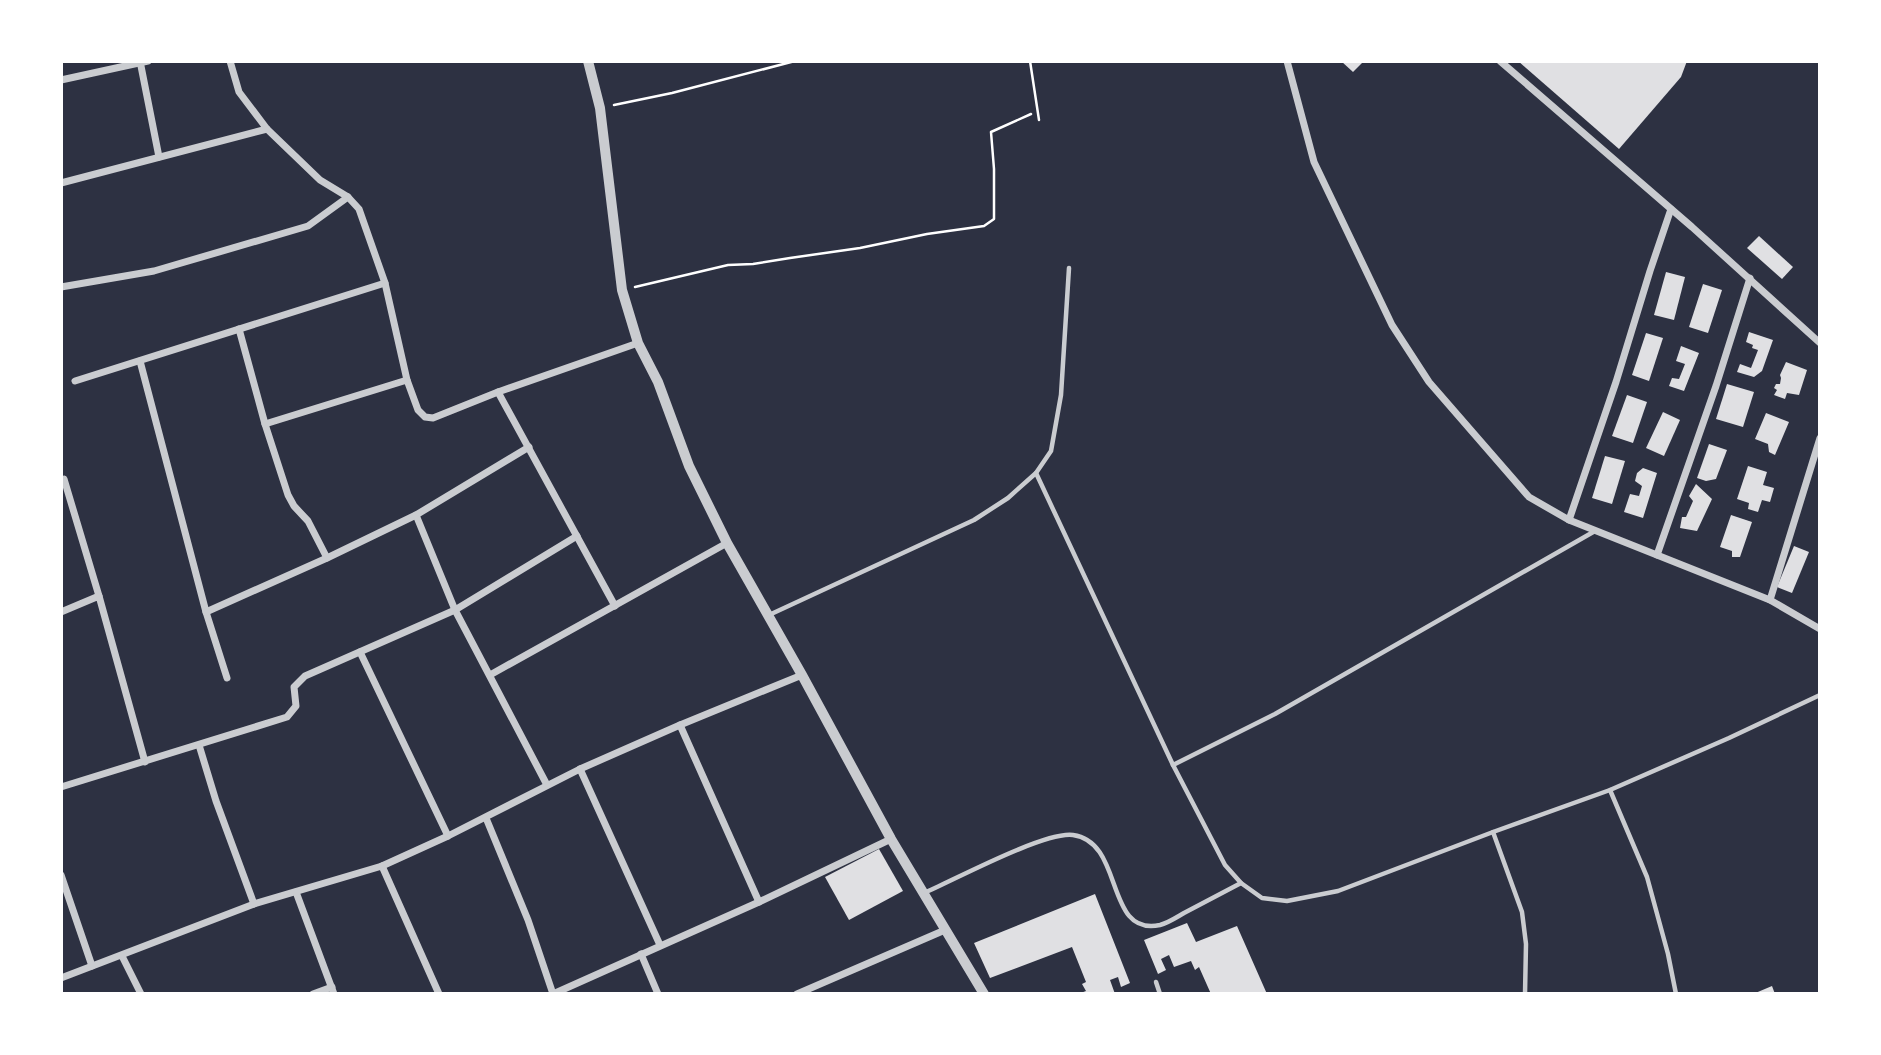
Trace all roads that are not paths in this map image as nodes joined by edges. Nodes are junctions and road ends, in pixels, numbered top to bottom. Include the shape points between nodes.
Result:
1 (230, 61) edge
2 (588, 61) edge
3 (1287, 61) edge
4 (1500, 61) edge
5 (143, 62) edge
6 (61, 80) edge
7 (267, 129) junction
8 (159, 157) junction
9 (61, 183) edge
10 (348, 197) junction
11 (1671, 209) junction
12 (1069, 268) dead end
13 (1750, 278) junction
14 (385, 283) junction
15 (61, 287) edge
16 (239, 329) junction
17 (638, 343) junction
18 (1820, 343) edge
19 (140, 360) junction
20 (407, 380) junction
21 (75, 381) dead end
22 (498, 392) junction
23 (265, 424) junction
24 (1819, 441) edge
25 (529, 447) junction
26 (1036, 473) junction
27 (64, 479) dead end
28 (416, 515) junction
29 (1569, 520) junction
30 (1596, 531) junction
31 (578, 536) junction
32 (727, 542) junction
33 (1657, 555) junction
34 (327, 558) junction
35 (99, 596) junction
36 (1770, 600) junction
37 (615, 606) junction
38 (455, 610) junction
39 (61, 612) edge
40 (206, 612) junction
41 (768, 615) junction
42 (1820, 629) edge
43 (360, 652) junction
44 (490, 675) junction
45 (802, 675) junction
46 (227, 678) dead end
47 (1820, 695) edge
48 (680, 725) junction
49 (199, 745) junction
50 (145, 762) junction
51 (1173, 765) junction
52 (580, 769) junction
53 (547, 785) junction
54 (61, 787) edge
55 (1610, 790) junction
56 (486, 818) junction
57 (1493, 832) junction
58 (448, 836) junction
59 (891, 839) junction
60 (382, 866) junction
61 (61, 876) edge
62 (1241, 883) junction
63 (296, 891) junction
64 (924, 893) junction
65 (759, 902) junction
66 (254, 904) junction
67 (945, 930) junction
68 (660, 945) junction
69 (641, 954) junction
70 (122, 956) junction
71 (92, 966) junction
72 (61, 978) edge
73 (1156, 982) dead end
74 (333, 990) edge
75 (141, 994) edge
76 (313, 994) edge
77 (439, 994) edge
78 (553, 994) edge
79 (658, 994) edge
80 (797, 994) edge
81 (984, 994) edge
82 (1160, 994) edge
83 (1525, 994) edge
84 (1676, 994) edge

1 - 7 street via 239,93
2 - 17 street via 600,108 622,290
3 - 29 street via 1314,162 1392,325 1429,382 1529,497
4 - 11 street
5 - 6 street
5 - 8 street
7 - 8 street
7 - 10 street via 320,180
8 - 9 street
10 - 14 street via 359,209
10 - 15 street via 307,226 155,271
11 - 13 street
11 - 29 street
12 - 26 lane via 1061,395 1051,450
13 - 18 street
13 - 33 street
14 - 16 street
14 - 20 street
16 - 19 street
16 - 23 street
17 - 22 street
17 - 32 street via 658,382 689,466
19 - 21 street
19 - 40 street
20 - 22 street via 425,417 433,418
20 - 23 street
22 - 25 street
23 - 34 street via 288,495
24 - 36 street
25 - 28 street
25 - 31 street
26 - 41 lane via 974,520
26 - 51 lane
27 - 35 street
28 - 34 street
28 - 38 street
29 - 30 street
30 - 33 street
30 - 51 lane via 1275,714
31 - 37 street
31 - 38 street
32 - 37 street
32 - 41 street
33 - 36 street
34 - 40 street
35 - 39 street
35 - 50 street
36 - 42 street
37 - 44 street
38 - 43 street
38 - 44 street
40 - 46 street
41 - 45 street
43 - 49 street via 305,676 295,687 296,706 287,717
43 - 58 street
44 - 53 street
45 - 48 street
45 - 59 street
47 - 55 lane
48 - 52 street
48 - 65 street
49 - 50 street
49 - 66 street
50 - 54 street
51 - 62 lane via 1225,865
52 - 53 street
52 - 68 street
53 - 56 street
55 - 57 lane
55 - 84 lane via 1647,877
56 - 58 street
56 - 78 street
57 - 62 lane via 1338,891 1287,901 1262,898
57 - 83 lane via 1522,912
58 - 60 street
59 - 64 street
59 - 65 street
60 - 63 street
60 - 77 street
61 - 71 street
62 - 64 lane via 1161,925 1142,925 1128,918 1107,864 1091,841 1072,834 1048,837
63 - 66 street
63 - 74 street
64 - 67 street
65 - 68 street
66 - 70 street
67 - 80 street
67 - 81 street
68 - 69 street
69 - 78 street
69 - 79 street
70 - 71 street
70 - 75 street
71 - 72 street
73 - 82 lane
74 - 76 street

